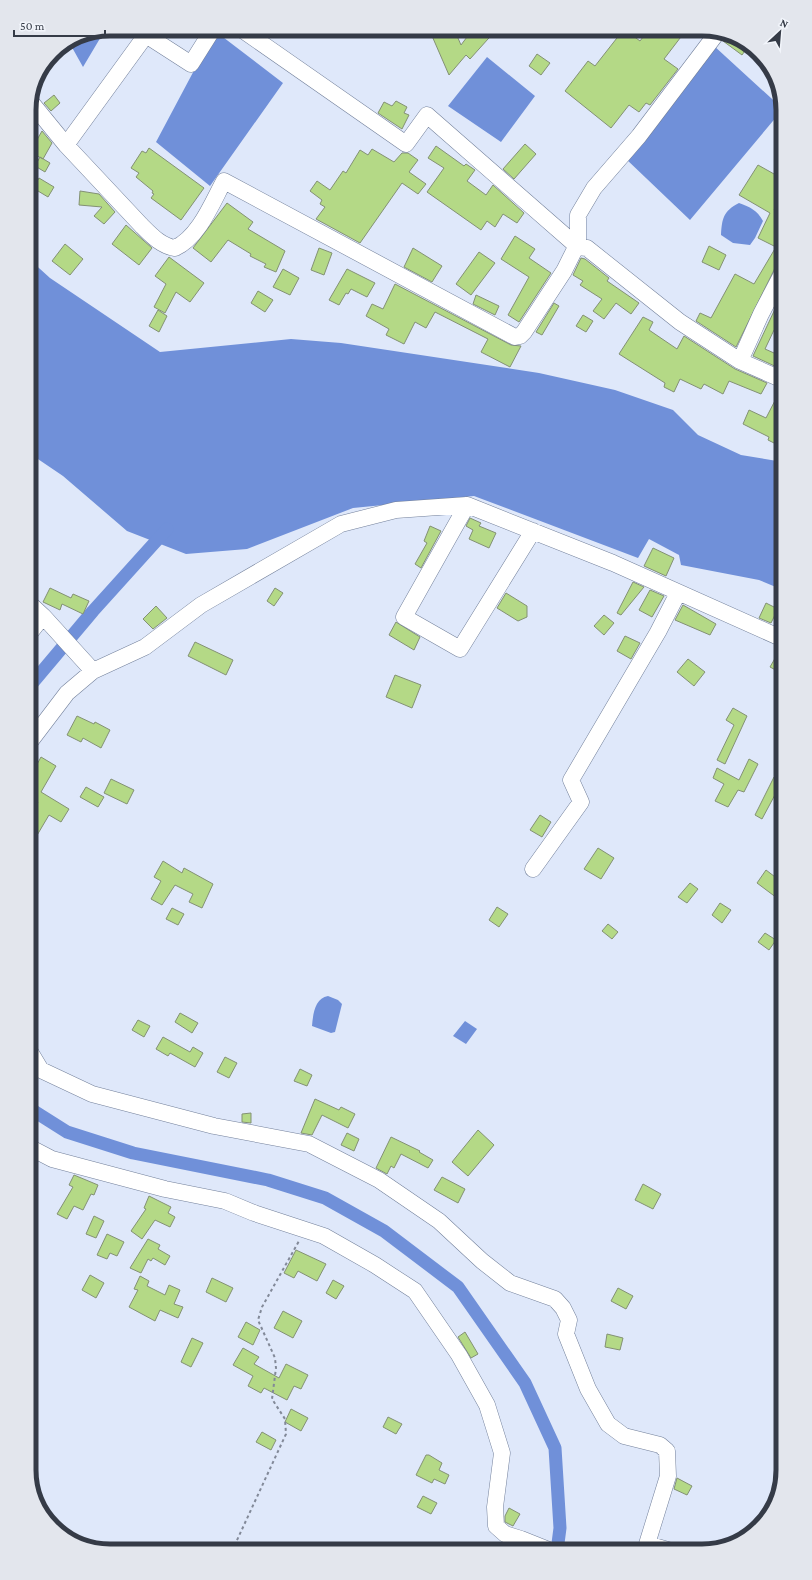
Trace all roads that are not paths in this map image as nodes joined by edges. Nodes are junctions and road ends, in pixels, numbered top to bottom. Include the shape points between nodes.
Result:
1 (145, 36) edge
2 (148, 36) edge
3 (209, 36) edge
4 (251, 36) edge
5 (714, 37) edge
6 (36, 108) edge
7 (66, 145) junction
8 (578, 247) junction
9 (776, 285) edge
10 (740, 361) junction
11 (776, 377) edge
12 (467, 505) junction
13 (533, 531) junction
14 (678, 594) junction
15 (36, 610) edge
16 (43, 616) junction
17 (36, 625) edge
18 (776, 636) edge
19 (94, 671) junction
20 (36, 734) edge
21 (533, 869) dead end
22 (36, 1062) edge
23 (36, 1151) edge
24 (518, 1544) edge
25 (645, 1544) edge

1 - 7 street
2 - 3 street via 191,64
4 - 8 street via 406,144 427,115
5 - 8 street via 639,136 594,188 578,215
6 - 7 street
7 - 8 street via 141,225 168,247 175,248 190,237 224,181 515,337 524,332
8 - 10 street via 587,248 680,322
9 - 10 street
10 - 11 street
12 - 13 street
12 - 13 street via 404,617 460,649
12 - 19 street via 396,510 341,524 201,605 144,646
13 - 14 street via 613,563
14 - 18 street
14 - 21 street via 571,780 581,802
15 - 16 street
16 - 17 street
16 - 19 street
19 - 20 street via 67,693
22 - 25 street via 41,1070 92,1094 214,1126 309,1144 379,1180 439,1221 482,1261 510,1282 555,1299 569,1320 566,1334 588,1389 608,1424 624,1436 660,1445 666,1451 668,1476
23 - 24 street via 52,1159 165,1189 225,1201 324,1236 416,1291 459,1355 487,1405 502,1453 495,1507 496,1526

